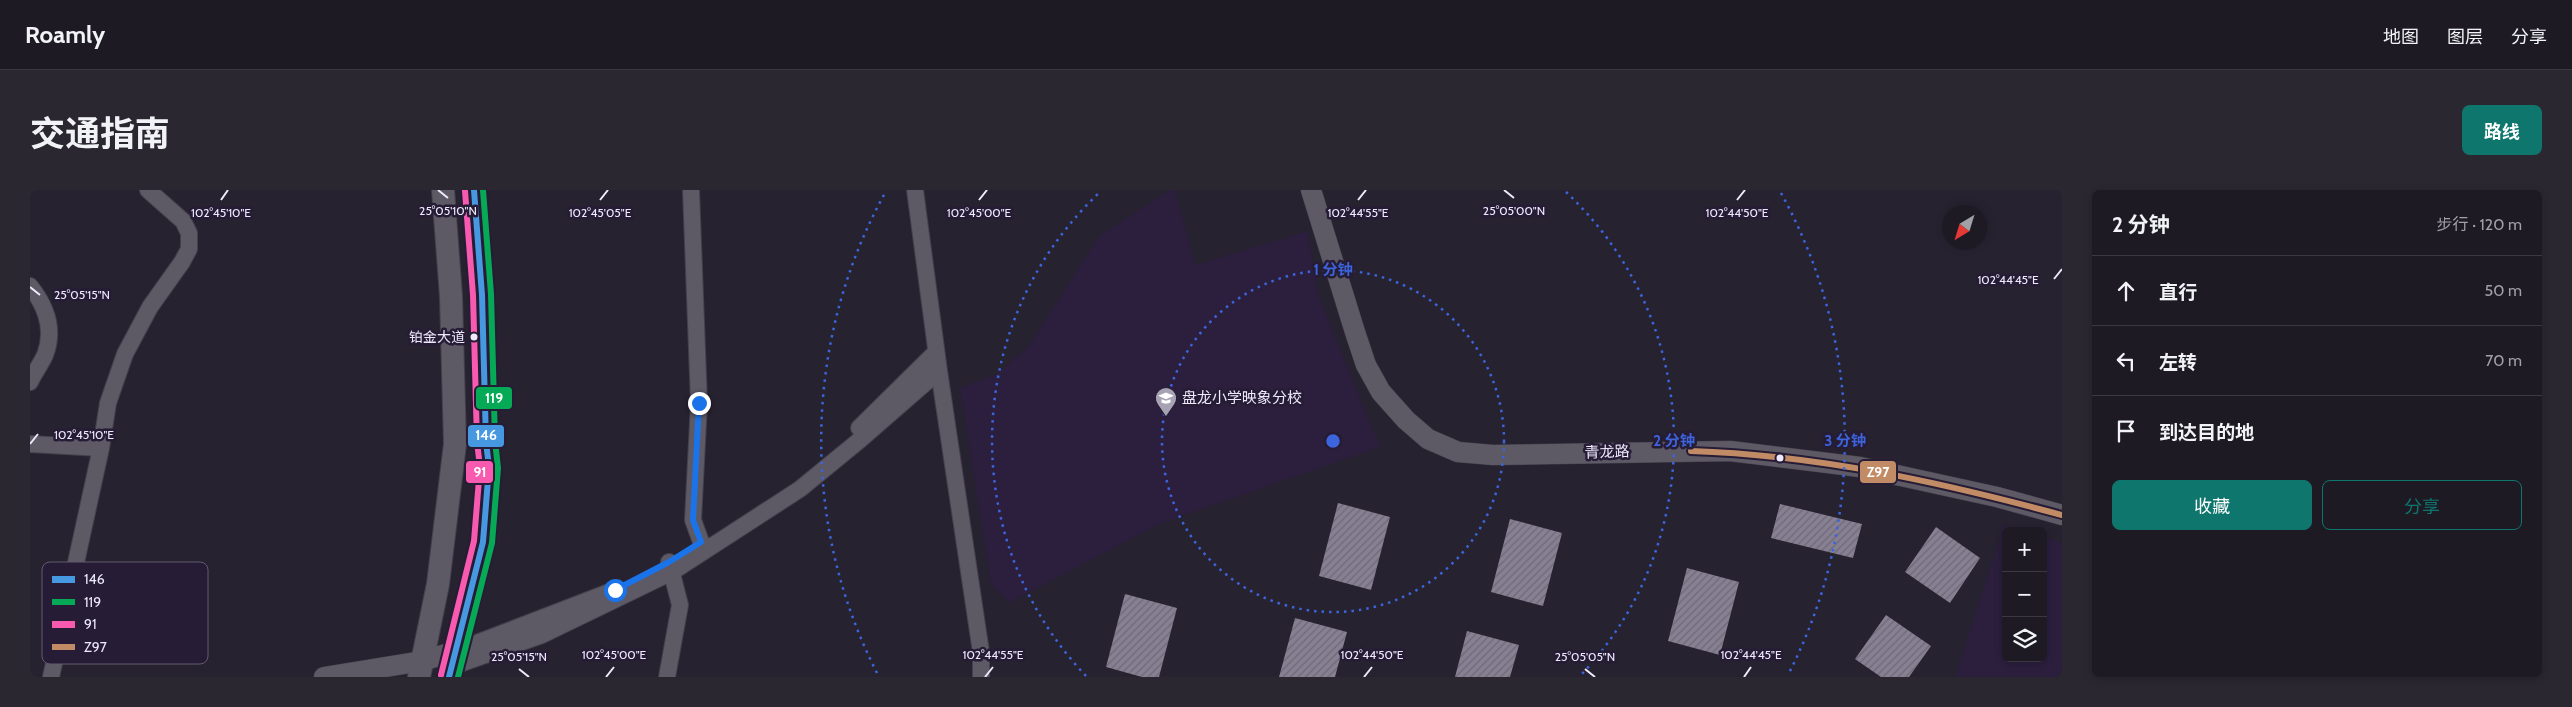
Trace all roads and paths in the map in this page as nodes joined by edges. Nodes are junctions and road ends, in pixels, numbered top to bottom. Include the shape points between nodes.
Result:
1 (148, 190) edge
2 (444, 190) edge
3 (474, 190) edge
4 (691, 190) edge
5 (914, 190) edge
6 (1311, 190) edge
7 (30, 286) edge
8 (936, 352) junction
9 (939, 371) junction
10 (30, 382) edge
11 (30, 444) edge
12 (101, 448) junction
13 (2062, 515) edge
14 (701, 542) junction
15 (76, 562) edge
16 (671, 567) junction
17 (54, 664) edge
18 (452, 665) edge
19 (418, 672) edge
20 (51, 677) edge
21 (324, 677) edge
22 (667, 677) edge
23 (981, 677) edge

1 - 12 street via 183,221 189,233 189,249 150,307 125,354 108,403
2 - 19 main road via 456,444 438,584
3 - 18 main road via 489,468 483,542
4 - 14 street via 699,403 693,520
5 - 8 street
6 - 13 street, 青龙路 via 1366,364 1382,392 1406,420 1428,439 1458,452 1493,455 1730,451 1860,467
7 - 10 street via 47,313 48,340 45,355
8 - 9 street
8 - 14 street via 853,433 793,482
9 - 16 street via 800,488
9 - 23 street via 981,652
11 - 12 street
12 - 15 street
14 - 16 street
16 - 18 street via 542,635
16 - 22 street via 680,605
17 - 20 street
18 - 19 street
19 - 21 street

